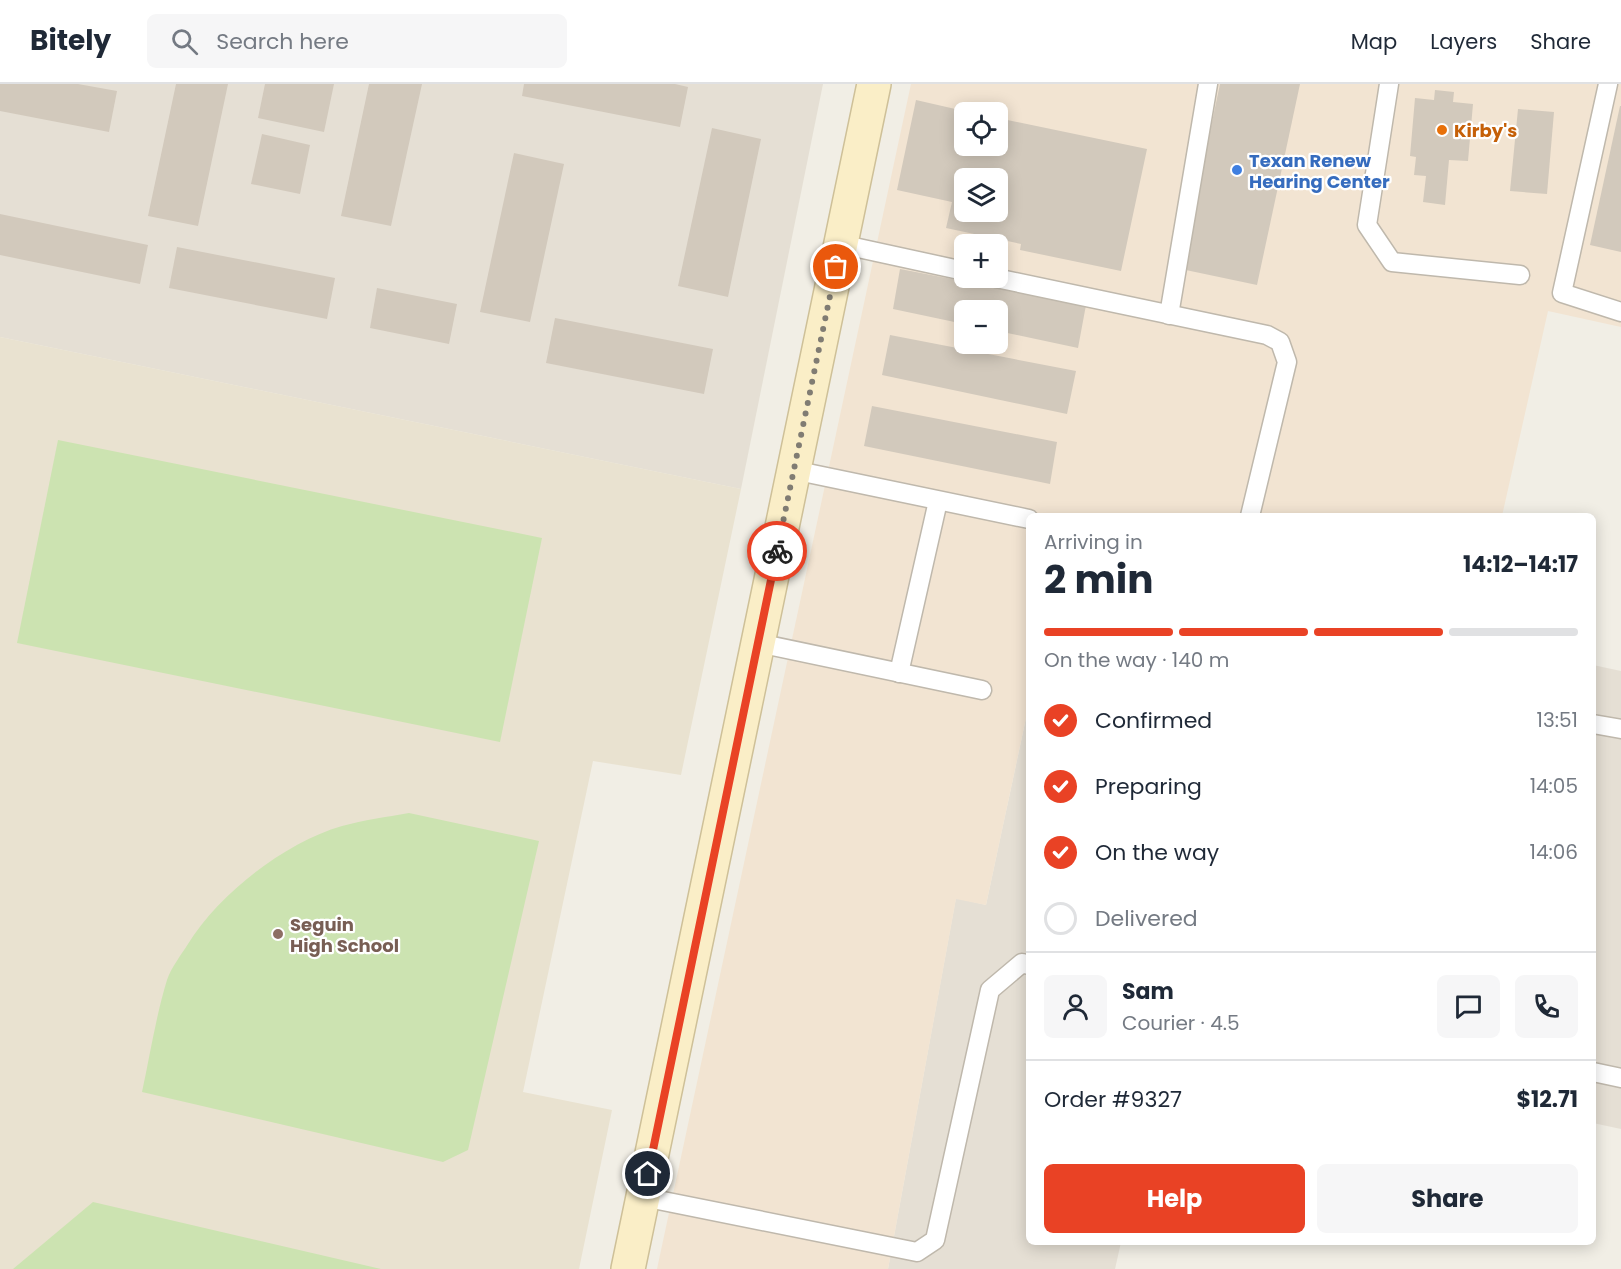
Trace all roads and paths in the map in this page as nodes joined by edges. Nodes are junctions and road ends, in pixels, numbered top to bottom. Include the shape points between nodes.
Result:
1 (874, 84) edge
2 (1208, 84) edge
3 (1389, 84) edge
4 (1608, 84) edge
5 (840, 244) junction
6 (954, 269) edge
7 (1520, 275) dead end
8 (1008, 281) edge
9 (1621, 312) edge
10 (1169, 315) junction
11 (794, 470) junction
12 (938, 501) junction
13 (1251, 513) edge
14 (1026, 518) edge
15 (758, 644) junction
16 (899, 673) junction
17 (982, 690) dead end
18 (1596, 724) edge
19 (1621, 729) edge
20 (1026, 964) edge
21 (1596, 1073) edge
22 (1621, 1078) edge
23 (643, 1197) junction
24 (628, 1269) edge

1 - 5 street
2 - 10 lane
3 - 7 lane via 1367,225 1392,262
4 - 9 lane via 1562,293
5 - 6 lane
5 - 11 street
8 - 10 lane
10 - 13 lane via 1267,335 1280,342 1287,362
11 - 12 lane
11 - 15 street
12 - 14 lane
12 - 16 lane
15 - 16 lane
15 - 23 street
16 - 17 lane
18 - 19 lane
20 - 23 lane via 1022,963 990,990 935,1240 917,1252
21 - 22 lane
23 - 24 street

